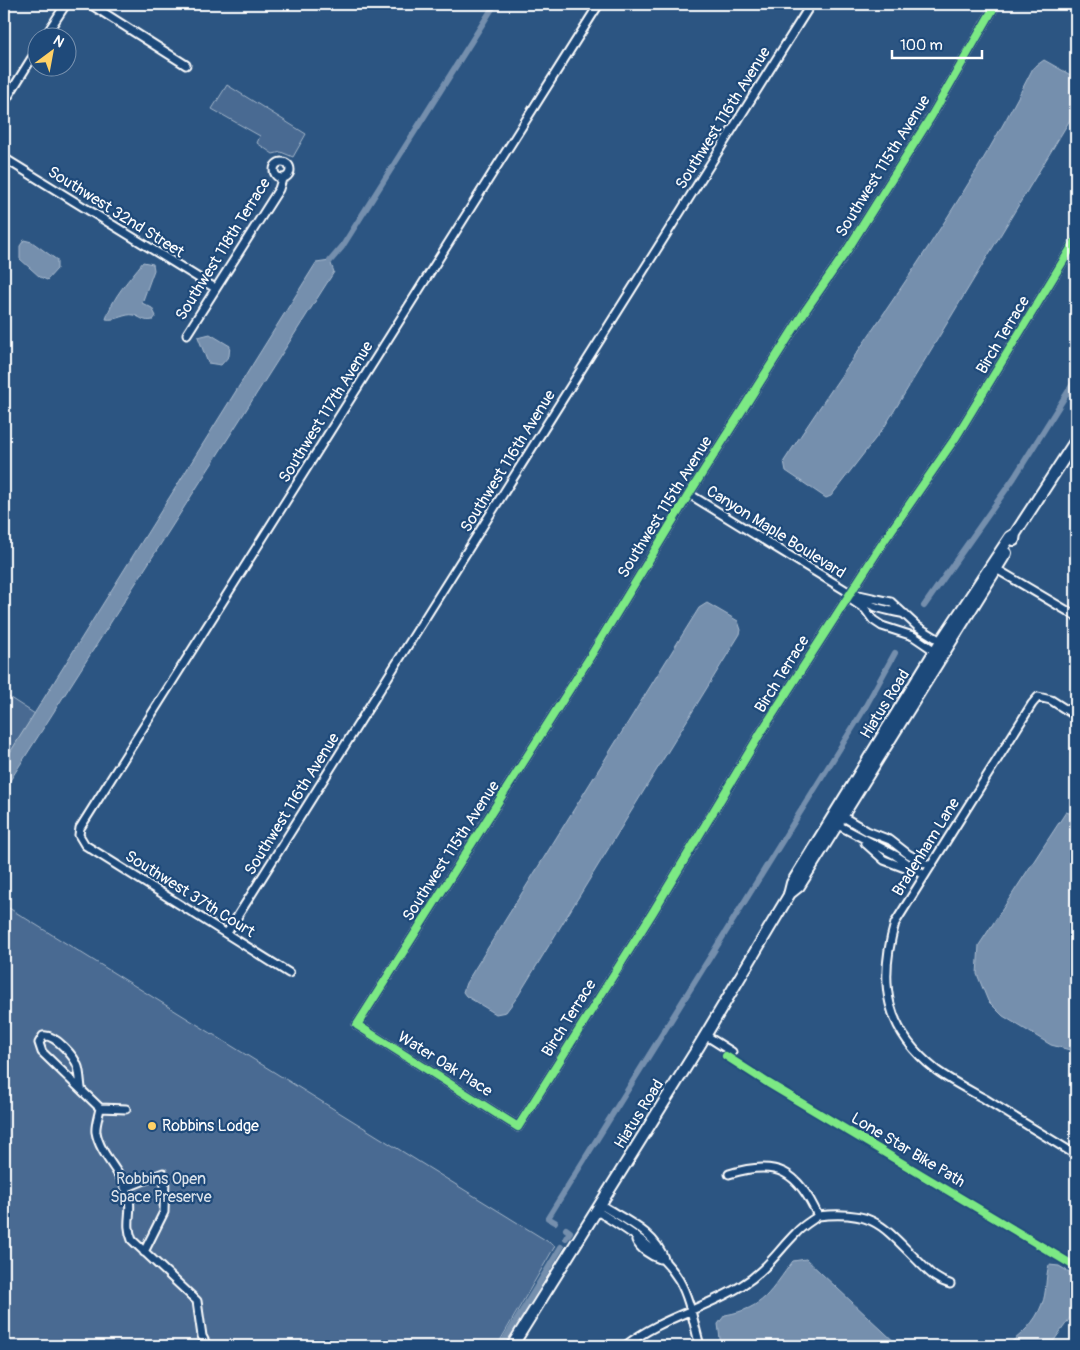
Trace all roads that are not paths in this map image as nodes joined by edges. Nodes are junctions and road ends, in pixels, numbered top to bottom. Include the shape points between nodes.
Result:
1 (66, 4) edge
2 (90, 4) edge
3 (599, 4) edge
4 (812, 4) edge
5 (996, 4) edge
6 (50, 28) edge
7 (28, 64) edge
8 (186, 65) dead end
9 (4, 103) edge
10 (4, 158) edge
11 (282, 178) dead end
12 (1076, 240) edge
13 (214, 288) junction
14 (186, 334) dead end
15 (1076, 440) edge
16 (688, 494) junction
17 (993, 567) junction
18 (850, 593) junction
19 (858, 596) junction
20 (877, 608) junction
21 (906, 614) junction
22 (1076, 616) edge
23 (873, 620) junction
24 (945, 643) junction
25 (938, 653) junction
26 (1076, 716) edge
27 (836, 819) junction
28 (79, 836) joint
29 (861, 839) junction
30 (898, 845) junction
31 (893, 853) junction
32 (889, 862) junction
33 (930, 866) junction
34 (924, 875) junction
35 (227, 933) junction
36 (289, 973) dead end
37 (357, 1025) joint
38 (705, 1036) junction
39 (732, 1052) dead end
40 (80, 1088) junction
41 (100, 1108) junction
42 (126, 1109) dead end
43 (518, 1127) joint
44 (1076, 1155) edge
45 (729, 1174) dead end
46 (125, 1188) junction
47 (599, 1208) junction
48 (818, 1216) junction
49 (144, 1252) junction
50 (665, 1261) junction
51 (950, 1284) dead end
52 (690, 1310) junction
53 (207, 1346) edge
54 (512, 1346) edge
55 (625, 1346) edge
56 (700, 1346) edge

1 - 6 street
2 - 8 street
3 - 28 street, Southwest 117th Avenue via 80,828
4 - 35 street, Southwest 116th Avenue
5 - 16 street, Southwest 115th Avenue via 932,115 846,252
7 - 9 street
10 - 13 street, Southwest 32nd Street
11 - 13 street, Southwest 118th Terrace
12 - 18 street, Birch Terrace via 956,438
13 - 14 street, Southwest 118th Terrace
15 - 17 street, Hiatus Road
16 - 18 street, Canyon Maple Boulevard
16 - 37 street, Southwest 115th Avenue via 585,665
17 - 22 street
17 - 24 street, Hiatus Road
18 - 19 street, Canyon Maple Boulevard
18 - 23 street, Canyon Maple Boulevard via 853,601
18 - 43 street, Birch Terrace
19 - 20 street, Canyon Maple Boulevard
19 - 21 street, Canyon Maple Boulevard via 891,602
20 - 21 street, Canyon Maple Boulevard
20 - 23 street
21 - 24 street, Canyon Maple Boulevard via 918,627
23 - 25 street, Canyon Maple Boulevard via 913,636
24 - 25 street, Hiatus Road
25 - 27 street, Hiatus Road
26 - 33 street, Bradenham Lane via 1051,700 1038,697
27 - 29 street
27 - 30 street
27 - 38 street, Hiatus Road via 792,883 789,895
28 - 35 street, Southwest 37th Court via 85,844
29 - 31 street
29 - 32 street
30 - 31 street
30 - 33 street
31 - 32 street
31 - 34 street
32 - 34 street
33 - 34 street, Bradenham Lane
34 - 44 street, Bradenham Lane via 895,924 888,947 885,978 890,1008 898,1027 936,1070
35 - 36 street, Southwest 37th Court
37 - 43 street, Water Oak Place
38 - 39 street
38 - 47 street, Hiatus Road
40 - 40 street via 75,1059 52,1038 44,1036 39,1043 40,1048
40 - 41 street
41 - 42 street
41 - 46 street via 96,1131
45 - 48 street via 752,1167 772,1168 793,1177 808,1192
46 - 49 street via 129,1199 127,1228 132,1240
46 - 49 street via 163,1173 164,1212
47 - 50 street
47 - 50 street via 653,1238
47 - 54 street, Hiatus Road
48 - 51 street via 847,1213 870,1219 888,1230 937,1280
48 - 52 street via 797,1232 768,1266 741,1286
49 - 53 street via 197,1301 202,1336
50 - 52 street via 680,1281
52 - 55 street via 640,1334
52 - 56 street

